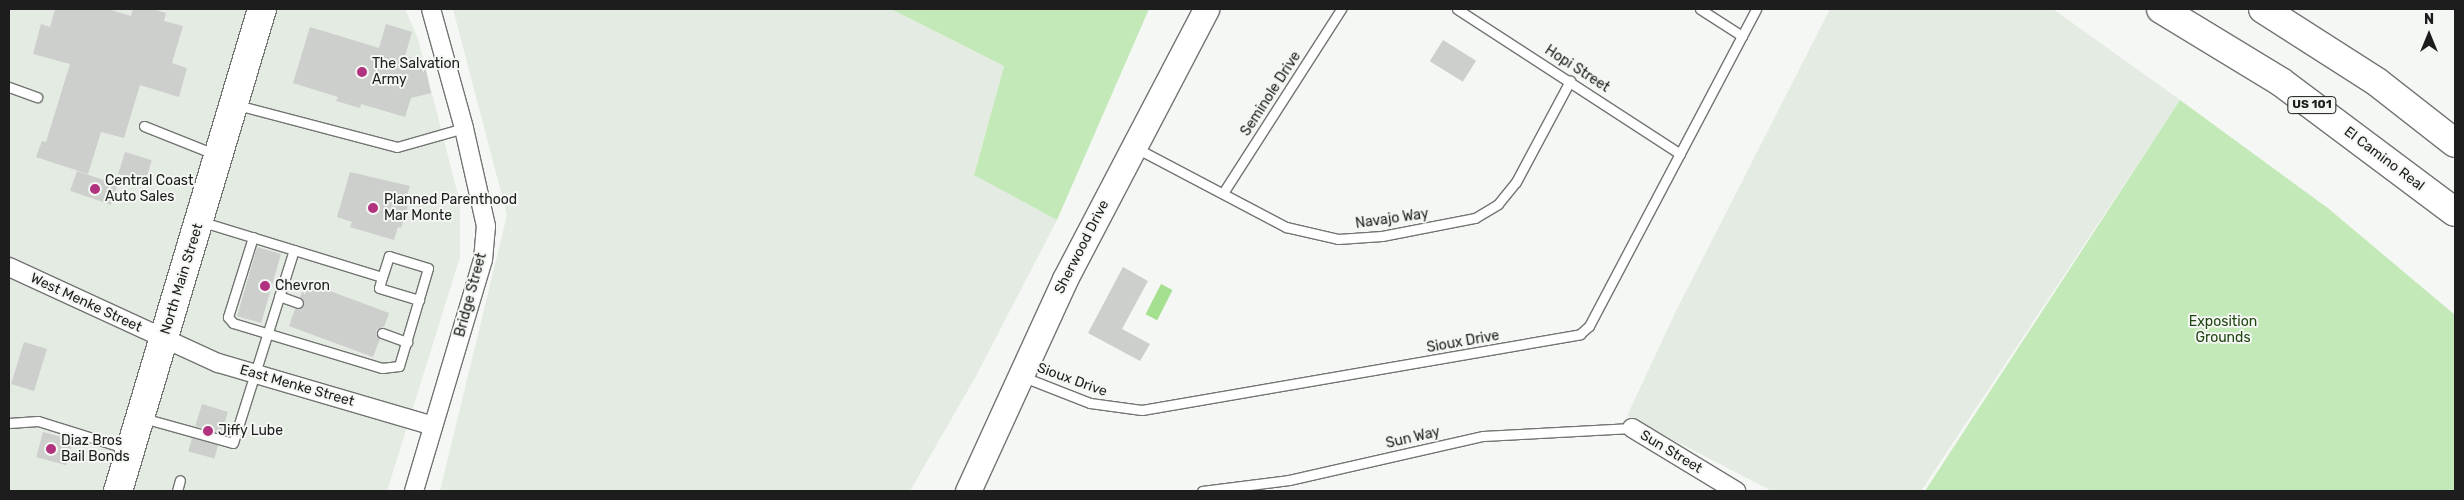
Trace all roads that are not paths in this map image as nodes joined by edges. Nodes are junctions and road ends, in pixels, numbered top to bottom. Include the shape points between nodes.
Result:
1 (262, 9) edge
2 (431, 9) edge
3 (1206, 9) edge
4 (1341, 9) edge
5 (1457, 9) edge
6 (1700, 9) edge
7 (1756, 9) edge
8 (2161, 9) edge
9 (2262, 9) edge
10 (1742, 36) junction
11 (1570, 81) junction
12 (9, 87) edge
13 (37, 97) dead end
14 (235, 104) junction
15 (144, 126) dead end
16 (464, 128) junction
17 (2455, 143) edge
18 (1133, 147) junction
19 (1680, 154) junction
20 (219, 156) junction
21 (1223, 194) junction
22 (2455, 212) edge
23 (200, 221) junction
24 (253, 237) junction
25 (294, 250) junction
26 (9, 267) edge
27 (274, 277) dead end
28 (382, 277) junction
29 (284, 280) junction
30 (279, 296) junction
31 (419, 300) junction
32 (298, 303) dead end
33 (267, 333) junction
34 (382, 333) dead end
35 (164, 339) junction
36 (407, 342) junction
37 (254, 374) junction
38 (1019, 375) junction
39 (140, 417) junction
40 (9, 423) edge
41 (434, 426) junction
42 (1632, 428) joint
43 (131, 450) junction
44 (180, 480) dead end
45 (118, 491) edge
46 (177, 491) edge
47 (414, 491) edge
48 (968, 491) edge
49 (1202, 491) edge
50 (1736, 491) edge

1 - 14 main road, North Main Street
2 - 16 street, Bridge Street
3 - 18 main road, Sherwood Drive
4 - 21 lane, Seminole Drive
5 - 11 lane, Hopi Street
6 - 10 lane
7 - 10 lane, Sioux Drive
8 - 22 main road, El Camino Real / US 101 via 2281,82
9 - 17 main road via 2377,82
10 - 19 lane, Sioux Drive
11 - 19 lane, Hopi Street
11 - 21 lane, Navajo Way via 1508,194 1475,218 1382,236 1338,239 1286,226
12 - 13 lane
14 - 16 lane via 397,147
14 - 20 main road, North Main Street
15 - 20 lane
16 - 41 street, Bridge Street via 486,226 482,260
18 - 21 lane, Navajo Way
18 - 38 main road, Sherwood Drive
19 - 38 lane, Sioux Drive via 1589,326 1574,336 1142,410 1090,403
20 - 23 main road, North Main Street
23 - 24 lane
23 - 35 main road, North Main Street
24 - 25 lane
24 - 33 lane via 240,293 228,317 233,323
25 - 28 lane
25 - 29 lane
26 - 35 street, West Menke Street
27 - 29 lane
28 - 31 lane via 379,288
28 - 31 lane via 389,256 428,268
29 - 30 lane
30 - 32 lane
30 - 33 lane via 272,304
31 - 36 lane
33 - 36 lane via 382,368 399,366
33 - 37 lane
34 - 36 lane
35 - 37 street, East Menke Street via 218,363
35 - 39 main road, North Main Street
37 - 39 lane via 233,444
37 - 41 street, East Menke Street
38 - 48 main road, Sherwood Drive
39 - 43 main road, North Main Street
40 - 43 lane via 38,421
41 - 47 street, Bridge Street
42 - 49 lane, Sun Way via 1483,436 1289,480
42 - 50 street, Sun Street
43 - 45 main road, North Main Street
44 - 46 lane

